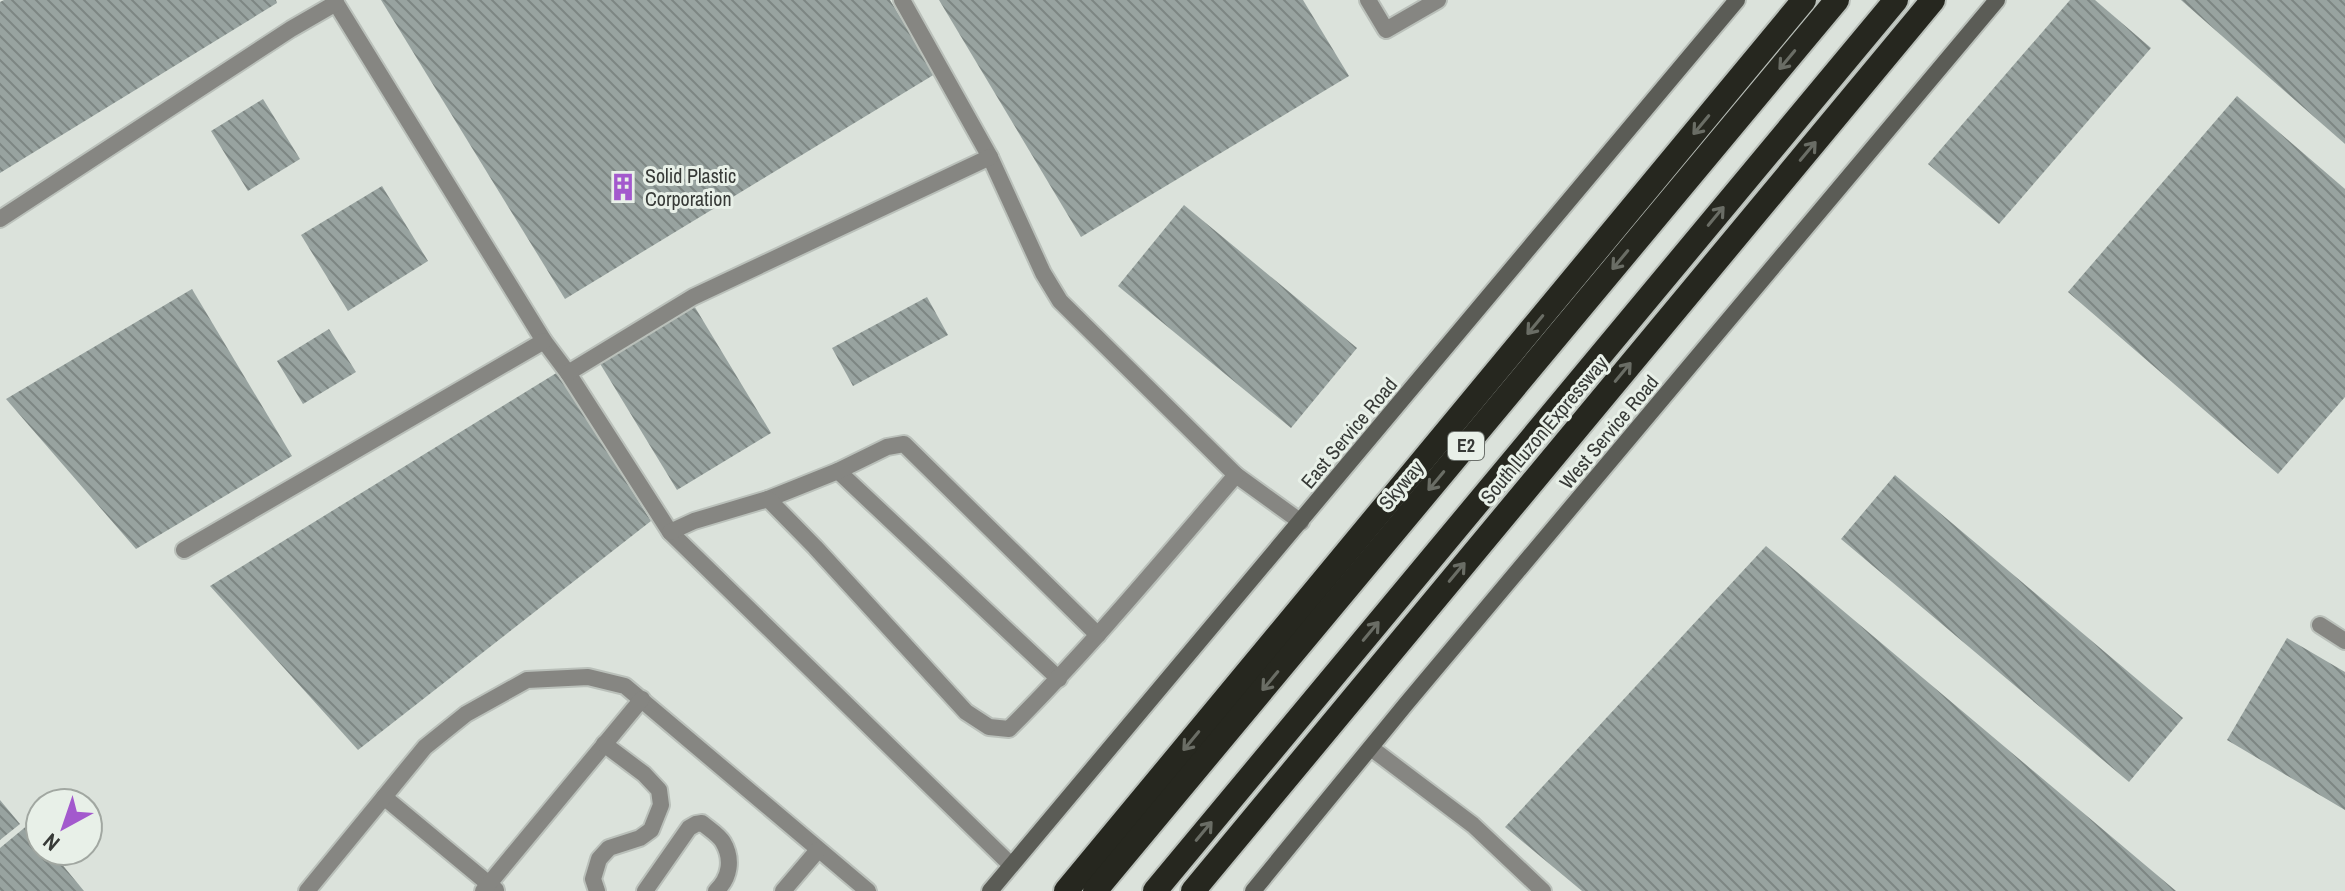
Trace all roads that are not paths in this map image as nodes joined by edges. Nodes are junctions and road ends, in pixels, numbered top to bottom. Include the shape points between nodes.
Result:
1 (902, 0) edge
2 (1368, 0) edge
3 (1438, 0) edge
4 (1737, 0) edge
5 (1804, 0) edge
6 (1837, 0) edge
7 (1896, 0) edge
8 (1933, 0) edge
9 (1997, 0) edge
10 (335, 1) edge
11 (990, 157) junction
12 (0, 219) edge
13 (544, 341) junction
14 (568, 373) junction
15 (838, 471) junction
16 (1236, 475) junction
17 (768, 499) junction
18 (1301, 522) junction
19 (670, 532) junction
20 (184, 550) dead end
21 (2320, 625) dead end
22 (1098, 635) junction
23 (2345, 641) edge
24 (1059, 679) junction
25 (642, 699) junction
26 (604, 744) junction
27 (1371, 748) junction
28 (384, 797) junction
29 (818, 850) junction
30 (1011, 865) junction
31 (490, 889) edge
32 (866, 890) edge
33 (307, 891) edge
34 (597, 891) edge
35 (645, 891) edge
36 (716, 891) edge
37 (783, 891) edge
38 (990, 891) edge
39 (1066, 891) edge
40 (1095, 891) edge
41 (1155, 891) edge
42 (1193, 891) edge
43 (1253, 891) edge
44 (1543, 891) edge

1 - 11 lane
2 - 3 lane via 1386,30
4 - 18 main road, East Service Road
5 -> 39 highway, E2
6 -> 40 highway, Skyway / E2
41 -> 7 highway, E2
42 -> 8 highway, South Luzon Expressway
9 - 27 main road, West Service Road
10 - 12 lane
10 - 13 lane
11 - 14 lane via 693,297
11 - 16 lane via 1060,301
13 - 14 lane
13 - 20 lane
14 - 19 lane
15 - 17 lane
15 - 22 lane via 904,444
15 - 24 lane
16 - 18 lane
16 - 22 lane
17 - 19 lane
17 - 24 lane via 966,712 989,727 1009,729
18 - 30 main road, East Service Road
19 - 30 lane
21 - 23 lane
22 - 24 lane
25 - 26 lane
25 - 28 lane via 625,686 588,677 527,680 466,714 425,747
25 - 29 lane
26 - 31 lane
26 - 34 lane via 659,790 661,805 651,830 609,848 599,859 593,879
27 - 43 main road, West Service Road
27 - 44 lane via 1473,825
28 - 31 lane
28 - 33 lane
29 - 32 lane
29 - 37 lane
30 - 38 main road, East Service Road
35 - 36 lane via 689,828 702,823 722,840 730,862 726,882

